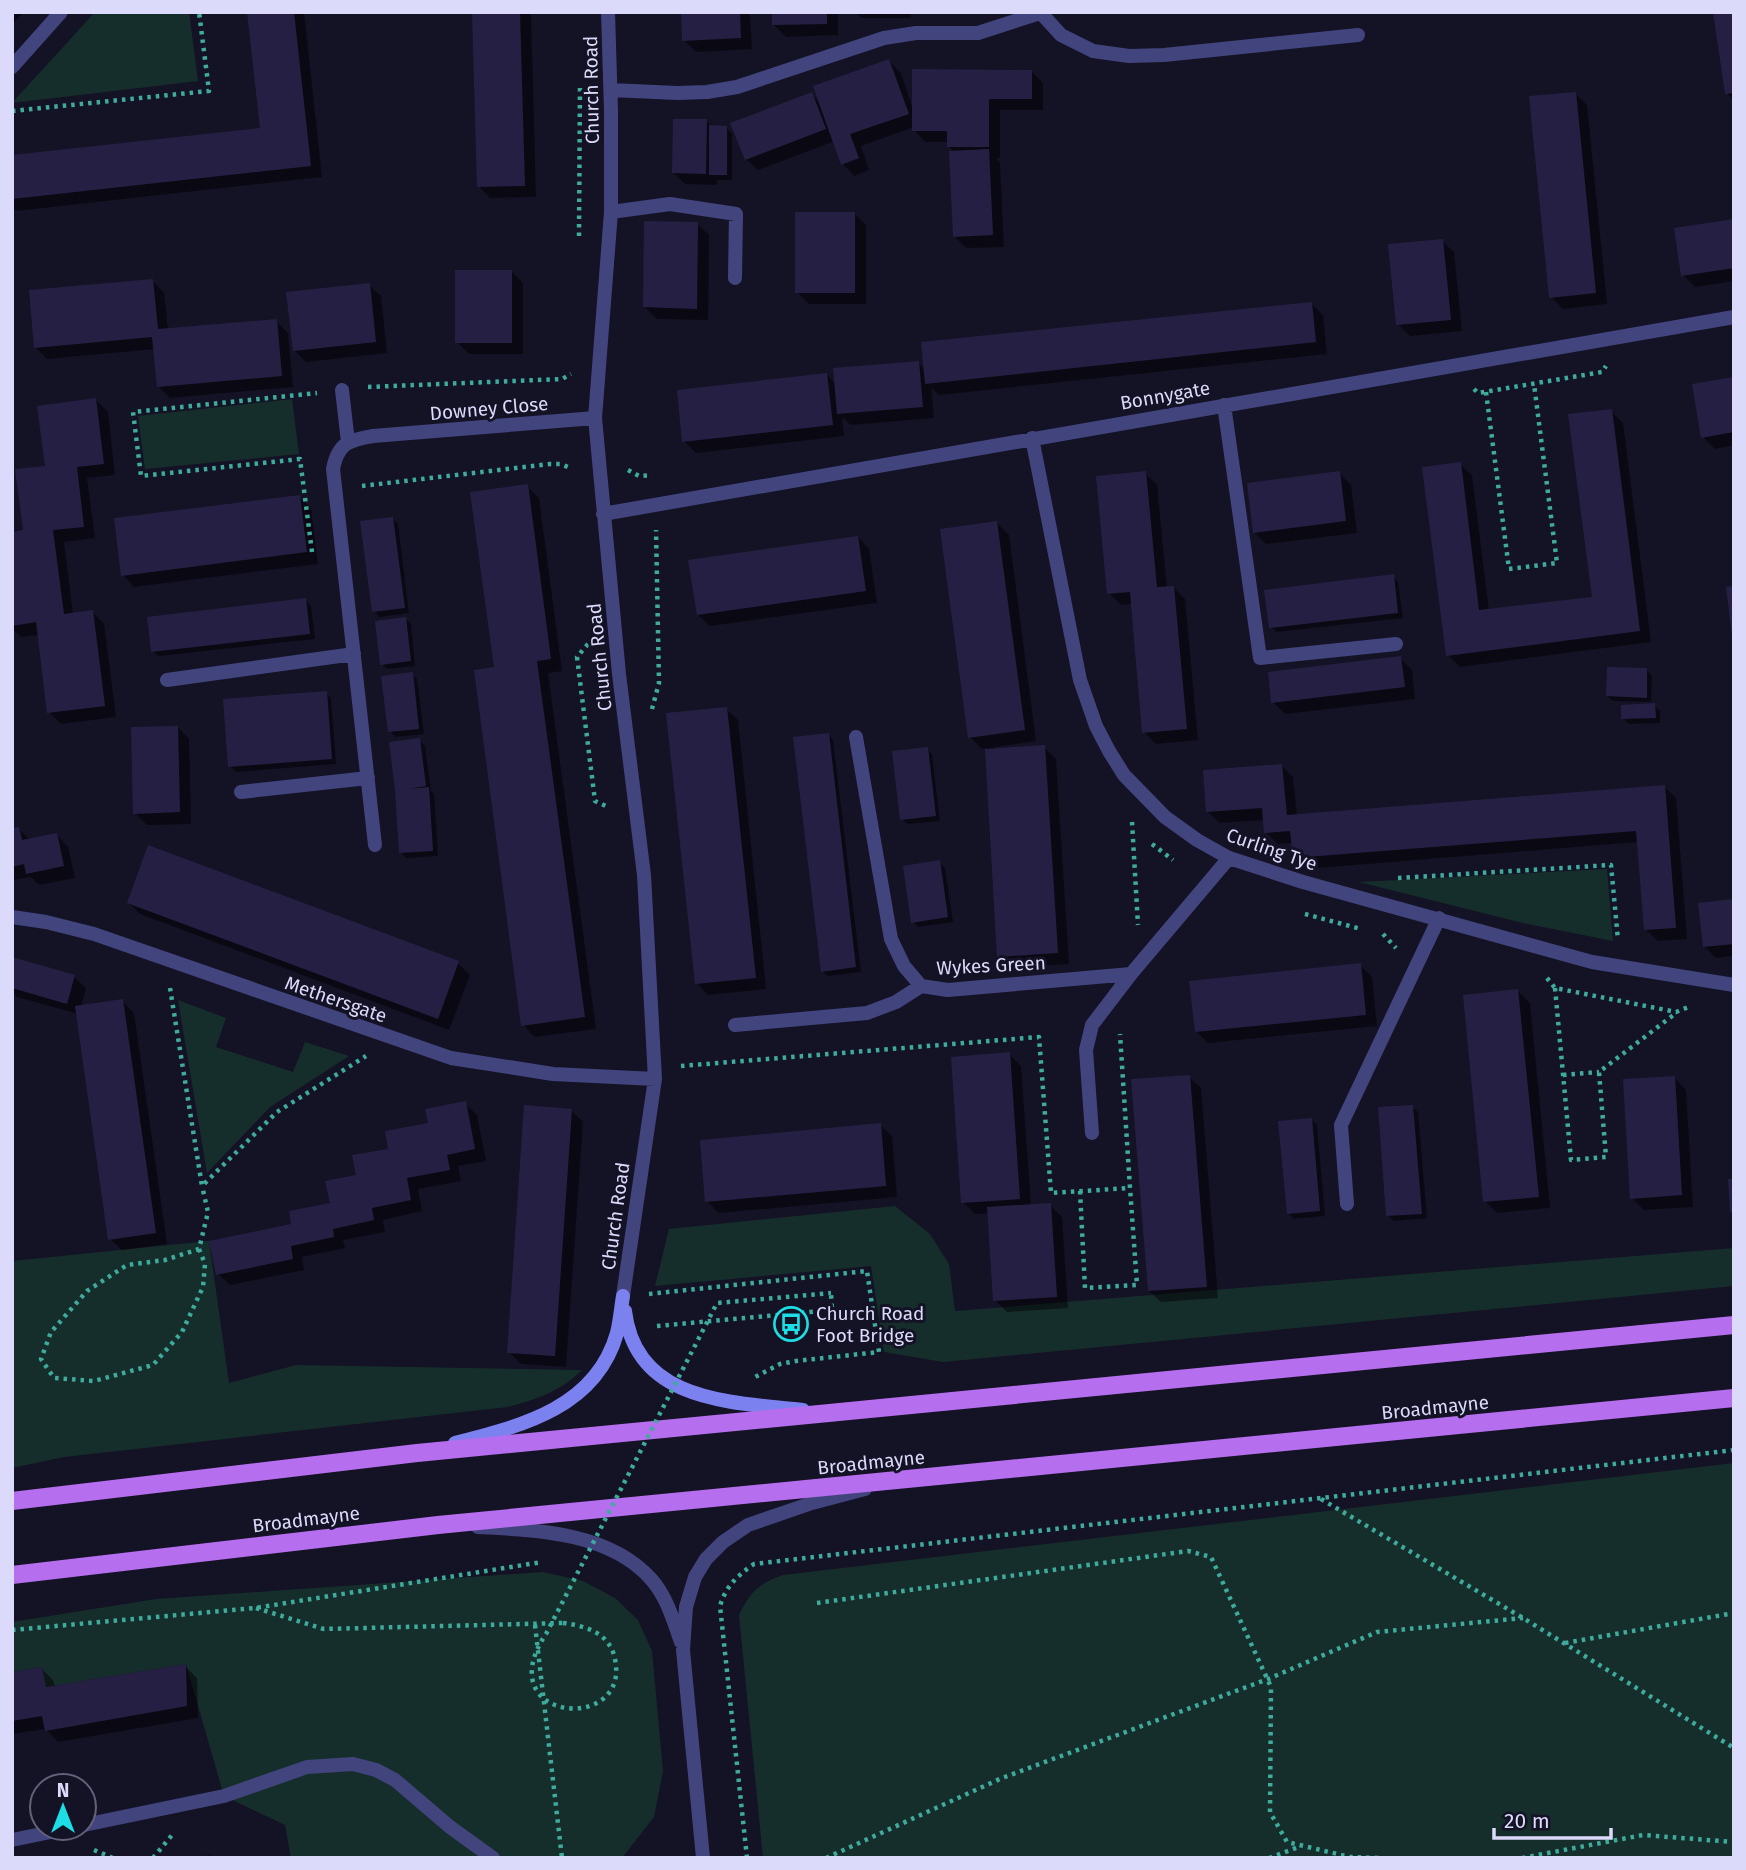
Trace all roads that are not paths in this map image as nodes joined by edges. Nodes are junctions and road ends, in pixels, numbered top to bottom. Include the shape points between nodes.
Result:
1 (61, 12) edge
2 (608, 12) edge
3 (1040, 13) edge
4 (1358, 35) dead end
5 (12, 67) edge
6 (611, 90) junction
7 (611, 212) junction
8 (735, 278) dead end
9 (1734, 317) edge
10 (342, 390) road end
11 (1224, 405) junction
12 (595, 418) junction
13 (1032, 438) junction
14 (348, 442) junction
15 (603, 514) junction
16 (1396, 644) dead end
17 (354, 654) junction
18 (167, 680) dead end
19 (856, 737) dead end
20 (368, 778) junction
21 (241, 792) dead end
22 (375, 845) dead end
23 (1229, 858) junction
24 (12, 917) edge
25 (1439, 918) junction
26 (1131, 974) junction
27 (1734, 985) edge
28 (921, 986) junction
29 (735, 1025) dead end
30 (654, 1079) junction
31 (1091, 1133) dead end
32 (1347, 1204) dead end
33 (624, 1296) junction
34 (1734, 1325) edge
35 (1734, 1398) edge
36 (821, 1413) junction
37 (417, 1453) junction
38 (894, 1481) junction
39 (12, 1501) edge
40 (438, 1525) junction
41 (12, 1575) edge
42 (683, 1650) junction
43 (98, 1822) edge
44 (493, 1858) edge
45 (703, 1858) edge

1 - 5 street
2 - 6 street, Church Road
3 - 4 street via 1061,34 1093,51 1129,56
3 - 6 street via 978,33 884,38 737,87 687,93
6 - 7 street, Church Road
7 - 8 street via 670,204 736,214
7 - 12 street, Church Road
9 - 11 street, Bonnygate
10 - 14 street
11 - 13 street, Bonnygate
11 - 16 street via 1260,658
12 - 14 street, Downey Close via 373,436
12 - 15 street, Church Road
13 - 15 street, Bonnygate
13 - 23 street, Curling Tye via 1080,680 1096,726 1116,763 1142,796 1186,832
14 - 17 street via 335,457 333,469
15 - 30 street, Church Road via 644,875
17 - 18 street
17 - 20 street
19 - 28 street via 891,939 904,966
20 - 21 street
20 - 22 street
23 - 25 street, Curling Tye
23 - 26 street
24 - 30 street, Methersgate via 94,934 451,1058 553,1074
25 - 27 street, Curling Tye via 1592,962
25 - 32 street via 1341,1125
26 - 28 street, Wykes Green via 948,990
26 - 31 street via 1096,1017 1087,1039
28 - 29 street, Wykes Green via 897,1002 867,1013
30 - 33 street, Church Road
33 - 36 street, Church Road via 628,1330 649,1366 665,1380 719,1400
33 - 37 street, Church Road via 617,1335 602,1367 572,1399 537,1418
34 - 36 main road
35 - 38 main road, Broadmayne
36 - 37 main road
37 - 39 main road
38 - 40 main road, Broadmayne
38 - 42 street via 748,1525 723,1542 695,1577 686,1607
40 - 41 main road, Broadmayne
40 - 42 street via 573,1536 610,1549 652,1580 670,1609
42 - 45 street
43 - 44 street via 224,1796 307,1766 353,1764 395,1780

